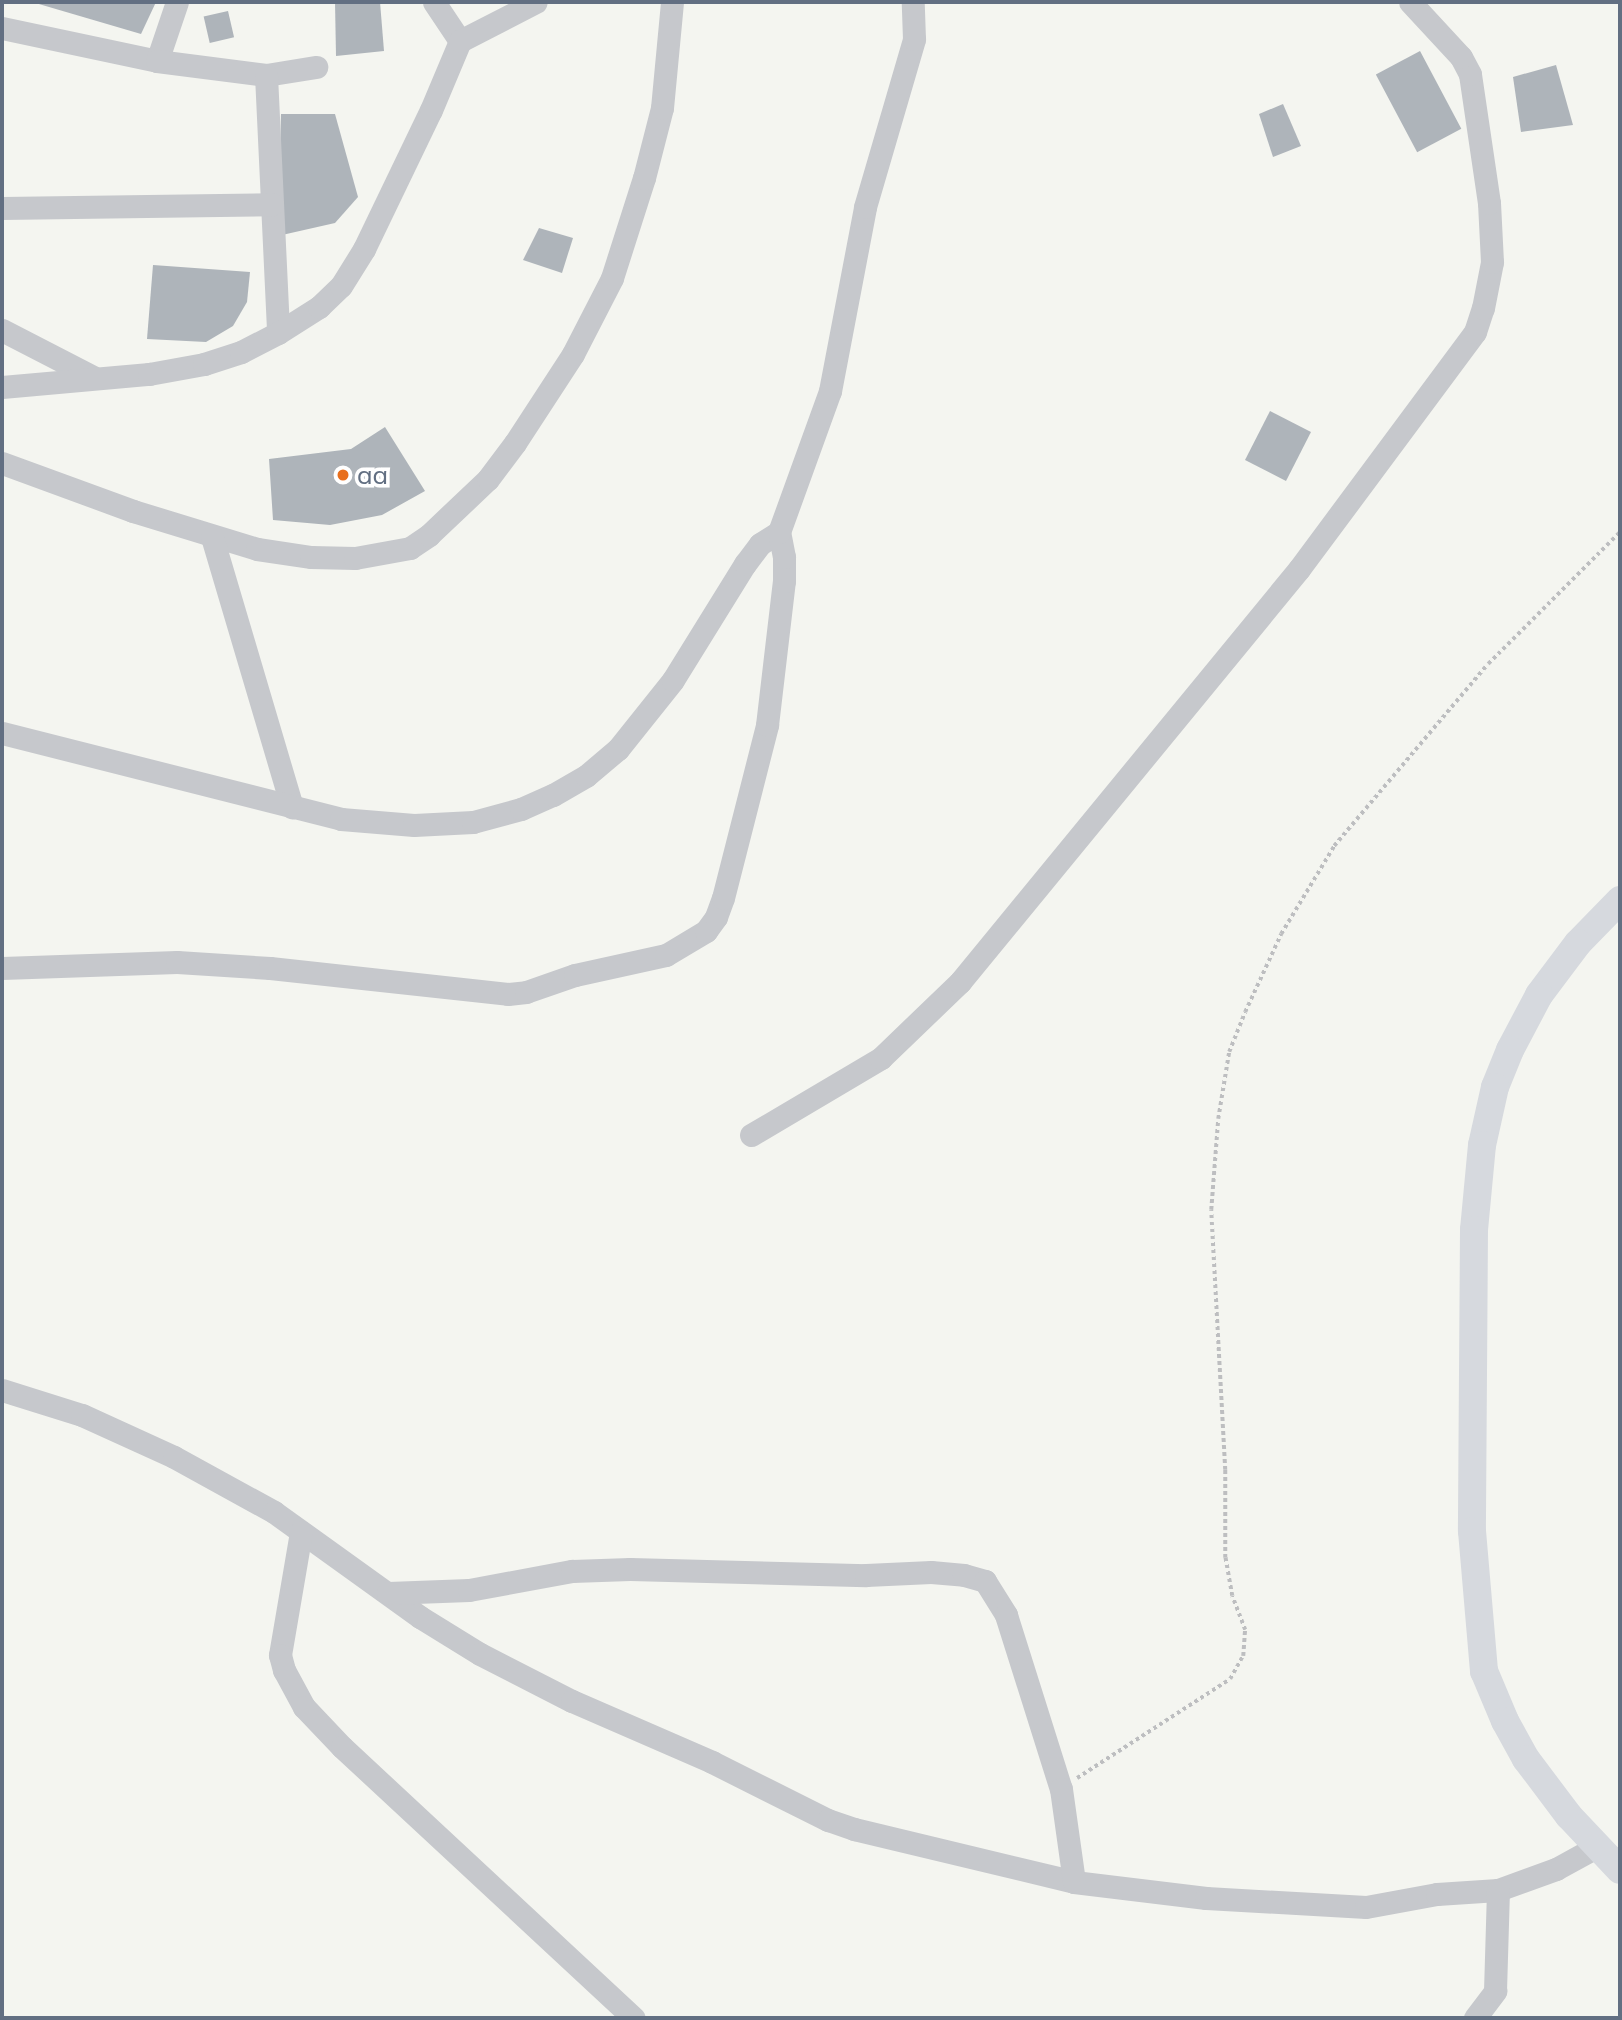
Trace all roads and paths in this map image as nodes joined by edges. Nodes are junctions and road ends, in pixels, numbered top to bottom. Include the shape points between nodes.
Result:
1 (177, 2) edge
2 (434, 2) edge
3 (536, 2) edge
4 (672, 2) edge
5 (913, 2) edge
6 (1410, 2) edge
7 (2, 28) edge
8 (460, 41) junction
9 (157, 61) junction
10 (316, 67) dead end
11 (266, 75) junction
12 (272, 204) junction
13 (2, 208) edge
14 (2, 330) edge
15 (278, 333) junction
16 (93, 377) junction
17 (2, 387) edge
18 (2, 463) edge
19 (779, 533) junction
20 (1620, 533) edge
21 (212, 537) junction
22 (2, 733) edge
23 (292, 807) junction
24 (1620, 900) edge
25 (2, 968) edge
26 (751, 1135) dead end
27 (2, 1390) edge
28 (301, 1532) junction
29 (388, 1593) junction
30 (1061, 1789) junction
31 (1596, 1847) junction
32 (1620, 1870) edge
33 (1074, 1882) junction
34 (1498, 1890) junction
35 (635, 2018) edge
36 (1475, 2018) edge

1 - 9 street
2 - 8 street
3 - 8 street
4 - 21 street via 662,108 645,178 611,278 573,354 488,479 429,535 410,548 383,554 311,557
5 - 19 street via 914,38 865,207 830,391
6 - 26 street via 1461,57 1470,74 1489,203 1492,262 1475,332 1299,569 960,982 881,1058
7 - 9 street
8 - 15 street via 364,249 341,286 319,307
9 - 11 street
10 - 11 street
11 - 12 street
12 - 13 street
12 - 15 street
14 - 16 street
15 - 16 street via 204,364 149,374
16 - 17 street
18 - 21 street
19 - 23 street via 760,544 745,564 673,680 618,749 586,776 553,795 521,808 448,825 341,818
19 - 25 street via 784,581 767,725 716,917 690,943 638,963 508,994 177,962
20 - 30 path via 1488,664 1334,846 1280,934 1245,1012 1229,1052 1211,1210 1225,1470 1225,1558 1245,1630 1242,1656 1230,1679
21 - 23 street
22 - 23 street
24 - 31 main road via 1578,943 1539,995 1510,1049 1494,1087 1482,1145 1474,1230 1472,1531 1484,1671 1526,1759
27 - 28 street via 139,1439 274,1512
28 - 29 street
28 - 35 street via 280,1655 304,1707
29 - 30 street via 469,1590 594,1570 931,1573 978,1578 989,1585 1006,1615
29 - 33 street via 441,1630 572,1701 712,1762 828,1820
30 - 33 street
31 - 32 main road
31 - 34 street
33 - 34 street via 1206,1898 1366,1907 1437,1894
34 - 36 street via 1495,1991

